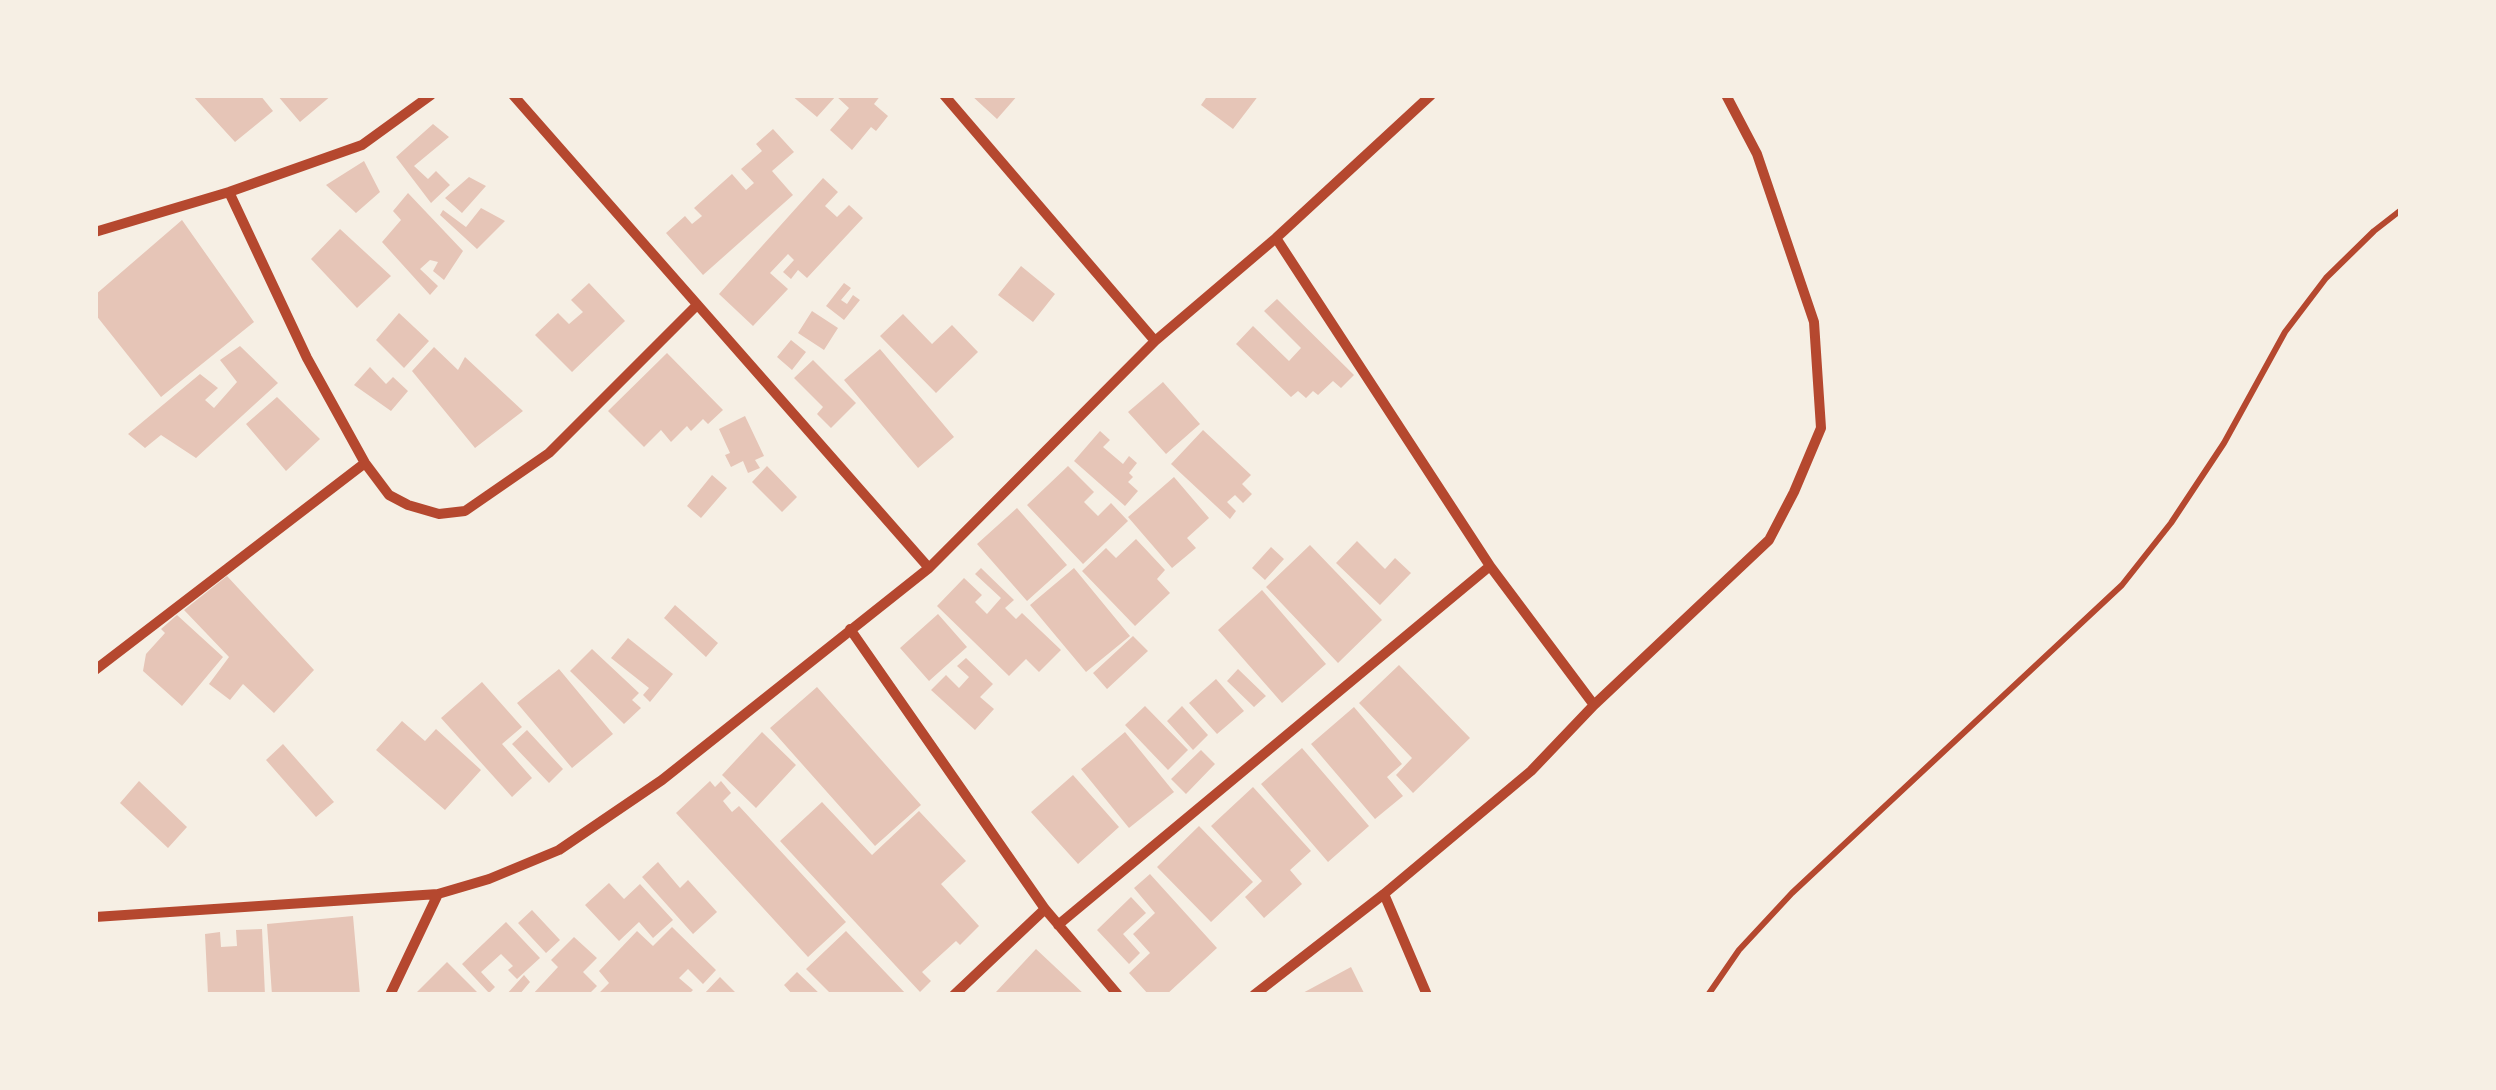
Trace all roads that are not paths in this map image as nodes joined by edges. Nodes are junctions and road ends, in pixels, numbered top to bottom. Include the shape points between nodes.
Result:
1 (431, 95) edge
2 (513, 95) edge
3 (944, 95) edge
4 (1432, 95) edge
5 (1726, 95) edge
6 (229, 192) junction
7 (95, 232) edge
8 (1276, 238) junction
9 (697, 305) junction
10 (1156, 341) junction
11 (365, 462) junction
12 (1490, 566) junction
13 (929, 568) junction
14 (850, 629) junction
15 (95, 670) edge
16 (1594, 705) junction
17 (438, 894) junction
18 (1384, 894) junction
19 (1045, 908) junction
20 (95, 917) edge
21 (1058, 926) junction
22 (390, 995) edge
23 (954, 995) edge
24 (1118, 995) edge
25 (1254, 995) edge
26 (1427, 995) edge

1 - 6 street via 362,145
2 - 9 street
3 - 10 street
4 - 8 street
5 - 16 street via 1756,154 1814,322 1820,428 1768,540
6 - 7 street
6 - 11 street
8 - 10 street
8 - 12 street
9 - 11 street via 549,454 465,510 440,514 389,495
9 - 13 street
10 - 13 street
11 - 15 street
12 - 16 street
12 - 21 street
13 - 14 street
14 - 17 street via 662,780 559,850
14 - 19 street
16 - 18 street via 1530,772
17 - 20 street
17 - 22 street
18 - 25 street
18 - 26 street
19 - 21 street
19 - 23 street
21 - 24 street

